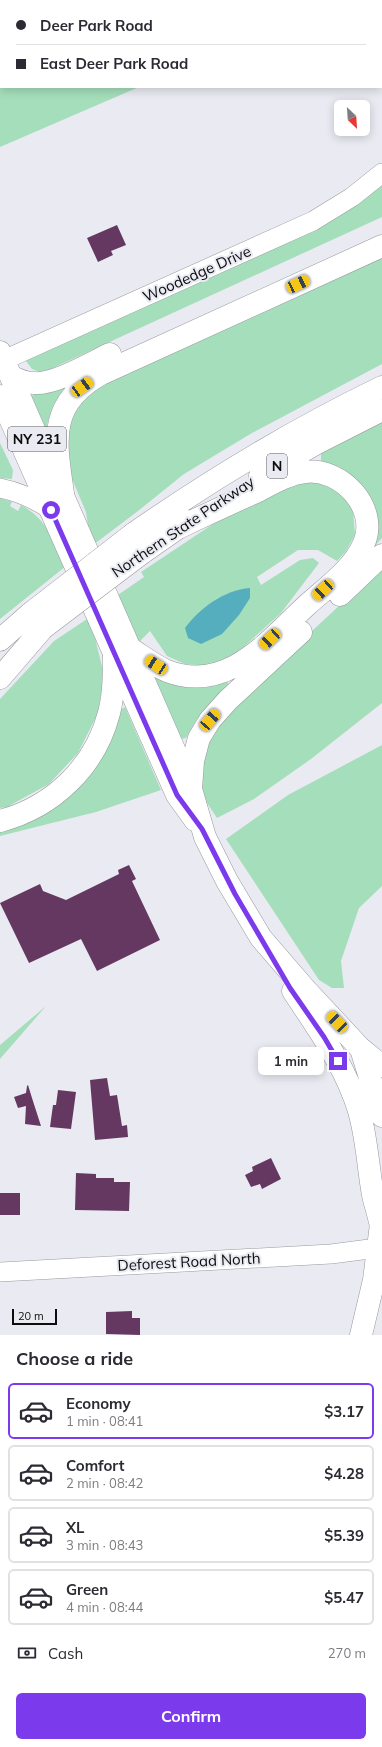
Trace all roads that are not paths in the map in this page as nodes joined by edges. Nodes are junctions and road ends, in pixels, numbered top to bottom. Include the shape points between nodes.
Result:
1 (382, 173) edge
2 (382, 230) edge
3 (382, 246) edge
4 (5, 363) edge
5 (382, 382) edge
6 (382, 387) edge
7 (0, 396) edge
8 (350, 402) junction
9 (382, 410) edge
10 (0, 488) edge
11 (58, 506) junction
12 (176, 529) junction
13 (138, 543) junction
14 (382, 555) edge
15 (37, 620) junction
16 (0, 640) edge
17 (121, 650) junction
18 (0, 668) edge
19 (0, 678) edge
20 (191, 789) junction
21 (0, 821) edge
22 (202, 829) junction
23 (261, 938) junction
24 (360, 1048) junction
25 (382, 1066) edge
26 (382, 1116) edge
27 (381, 1219) edge
28 (379, 1247) edge
29 (0, 1272) edge
30 (361, 1335) edge

1 - 4 street, Woodedge Drive via 352,197 314,221
2 - 4 main road via 57,379 35,384 20,381
3 - 11 main road via 101,374 82,387 67,405 58,426
4 - 11 main road, NY 231
5 - 8 main road
6 - 8 main road, Northern State Parkway / N
7 - 11 main road, NY 231
8 - 13 main road, Northern State Parkway / N via 215,479
9 - 12 main road, Northern State Parkway / N via 276,466
10 - 11 street
11 - 17 main road, NY 231
12 - 13 main road, Northern State Parkway / N
12 - 17 main road via 285,477 314,471 337,479 356,495 365,513 367,532 360,552 344,571 250,657 228,671 204,676 178,674
13 - 15 main road, Northern State Parkway / N, bridge
14 - 20 main road via 210,720 199,738 193,761
15 - 16 main road, Northern State Parkway / N
15 - 18 main road, Northern State Parkway / N
15 - 19 main road
17 - 20 main road, NY 231
17 - 21 main road via 114,677 110,712 90,757 70,783 55,795 27,812
17 - 22 main road, NY 231 via 177,795
20 - 22 main road, NY 231
22 - 23 main road via 227,881
23 - 24 main road
23 - 27 main road via 290,988 324,1037 350,1086 359,1111 373,1196
24 - 25 main road
24 - 26 main road
27 - 28 main road
28 - 29 street, Deforest Road North via 316,1255
28 - 30 main road

